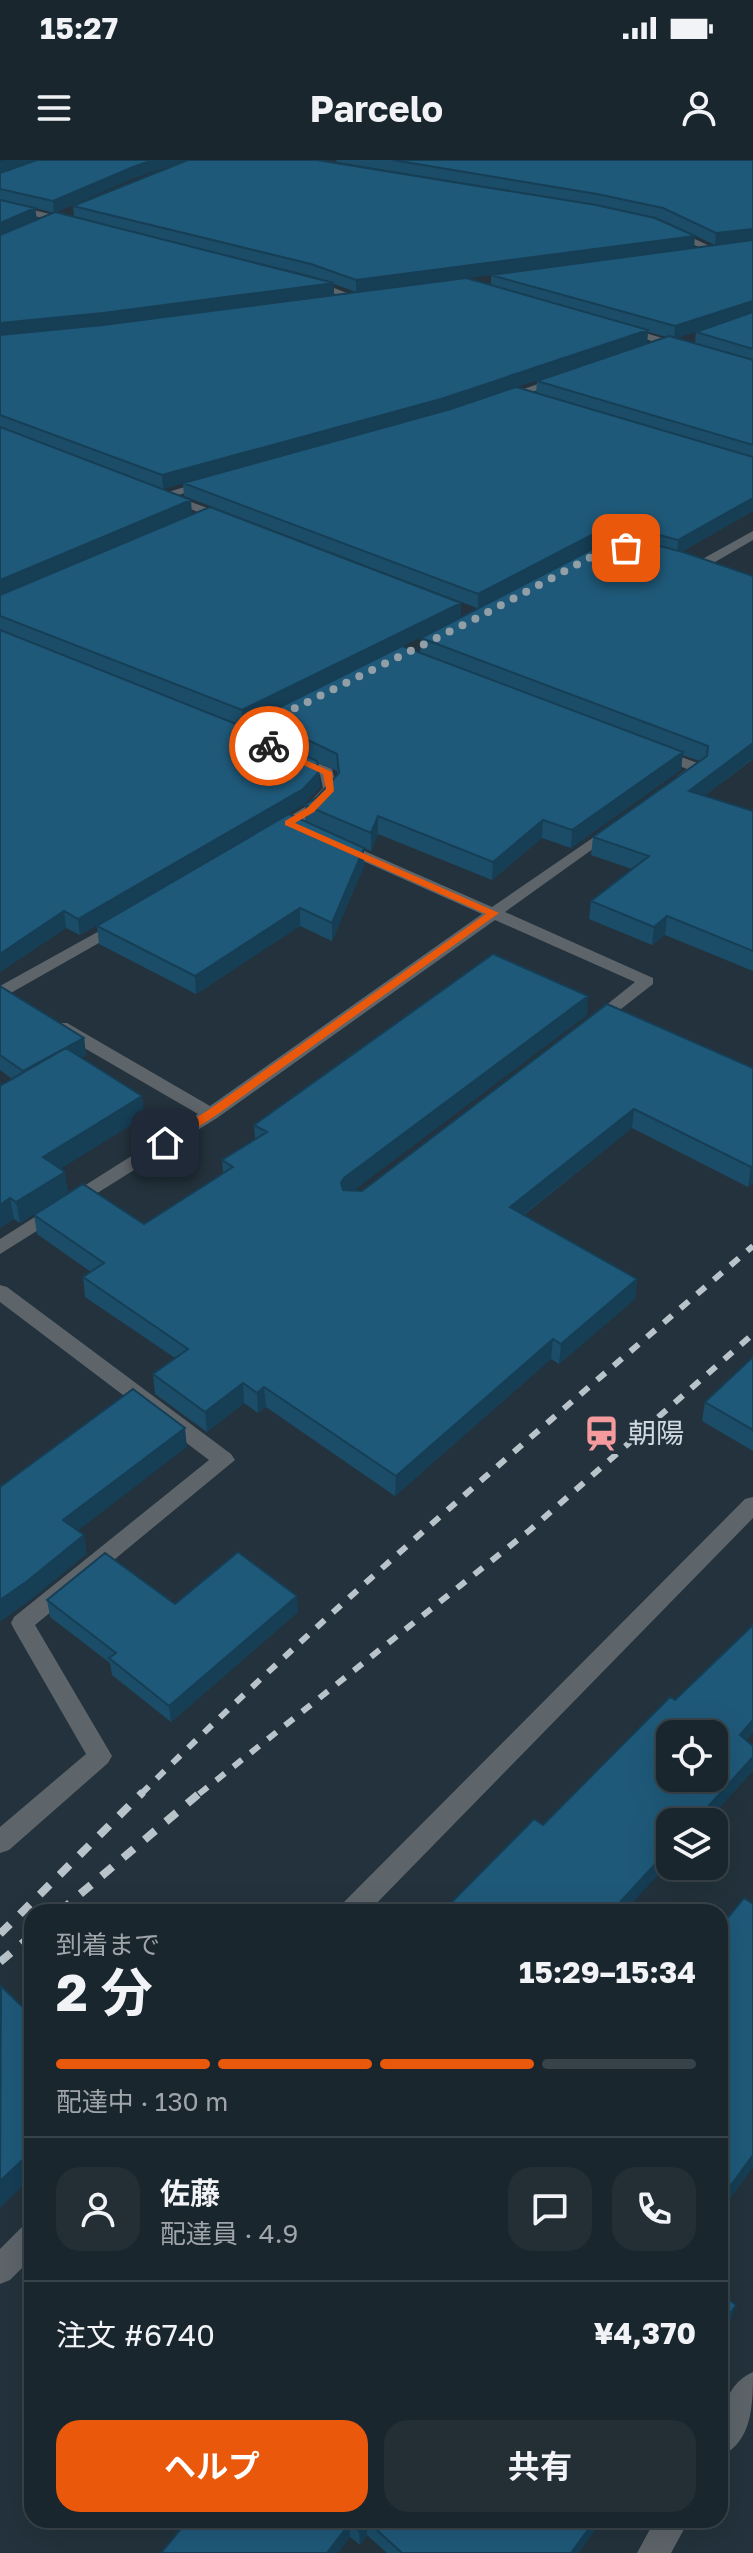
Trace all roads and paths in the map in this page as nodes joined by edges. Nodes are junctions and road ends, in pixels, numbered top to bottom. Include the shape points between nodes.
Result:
1 (0, 205) edge
2 (69, 212) edge
3 (55, 218) junction
4 (41, 224) edge
5 (658, 225) edge
6 (85, 226) edge
7 (715, 251) edge
8 (293, 277) edge
9 (354, 298) edge
10 (612, 326) edge
11 (688, 340) edge
12 (671, 344) junction
13 (652, 348) edge
14 (701, 353) edge
15 (576, 373) edge
16 (516, 394) junction
17 (531, 398) edge
18 (488, 403) edge
19 (224, 479) edge
20 (211, 513) junction
21 (197, 519) edge
22 (241, 525) edge
23 (753, 535) edge
24 (670, 559) edge
25 (699, 566) junction
26 (713, 571) edge
27 (296, 708) edge
28 (639, 745) edge
29 (673, 786) edge
30 (622, 822) edge
31 (261, 839) edge
32 (329, 841) edge
33 (142, 912) edge
34 (494, 913) junction
35 (6, 993) edge
36 (40, 1014) edge
37 (573, 1037) edge
38 (211, 1114) junction
39 (0, 1248) edge
40 (0, 1292) edge
41 (753, 1505) edge
42 (0, 1842) edge
43 (359, 1904) edge
44 (24, 2245) edge
45 (0, 2270) edge
46 (753, 2387) edge
47 (728, 2428) edge
48 (668, 2528) edge
49 (653, 2553) edge

1 - 3 street
2 - 3 street
3 - 4 street
3 - 6 street
5 - 7 street
8 - 9 street
10 - 12 street
11 - 12 street
12 - 13 street
12 - 14 street
15 - 16 street
16 - 17 street
16 - 18 street
19 - 20 street via 160,494
20 - 21 street
20 - 22 street
23 - 25 street
24 - 25 street
25 - 26 street
27 - 31 street via 250,738 327,772 330,789 295,826
28 - 29 street via 698,768
30 - 34 street
32 - 34 street
33 - 35 street
34 - 37 street via 647,981
34 - 38 street
36 - 38 street
38 - 39 street
40 - 42 street via 224,1460 22,1623 100,1756
41 - 43 street
44 - 45 street
46 - 47 street
48 - 49 street

